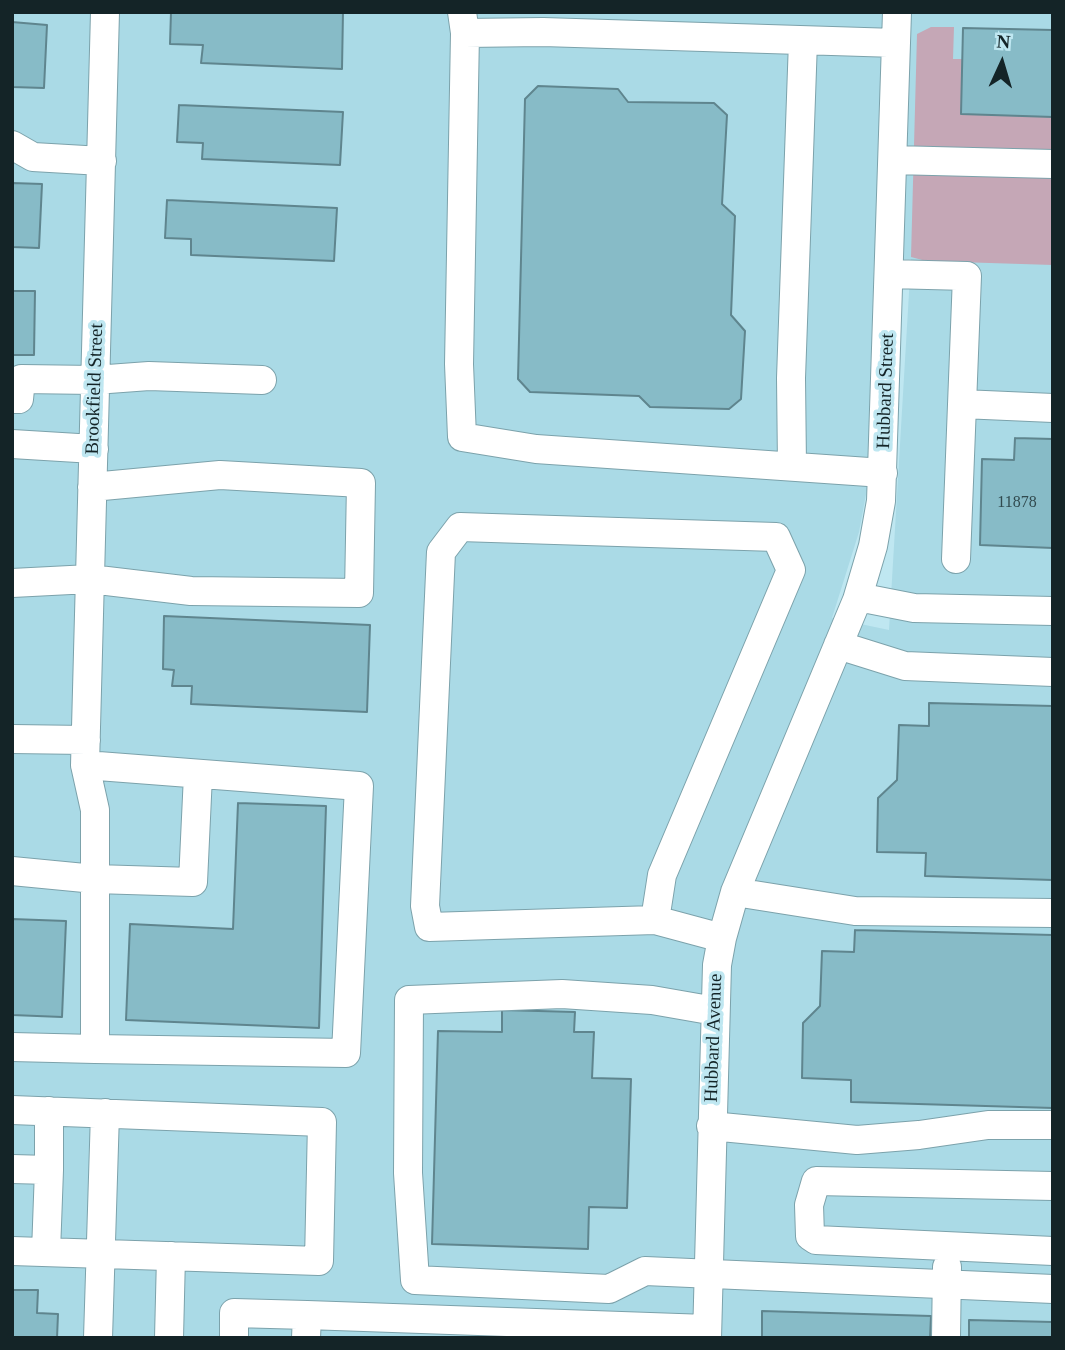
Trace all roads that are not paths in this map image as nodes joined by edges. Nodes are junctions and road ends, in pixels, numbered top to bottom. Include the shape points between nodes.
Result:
1 (105, 12) edge
2 (897, 12) edge
3 (464, 23) edge
4 (803, 41) junction
5 (896, 43) junction
6 (12, 145) edge
7 (893, 160) junction
8 (102, 161) junction
9 (1053, 163) edge
10 (889, 274) junction
11 (95, 380) junction
12 (262, 380) dead end
13 (12, 399) edge
14 (962, 404) junction
15 (1053, 408) edge
16 (12, 444) edge
17 (94, 449) junction
18 (792, 466) junction
19 (883, 473) junction
20 (92, 487) junction
21 (956, 559) dead end
22 (90, 579) junction
23 (12, 583) edge
24 (858, 597) junction
25 (1053, 611) edge
26 (838, 645) junction
27 (1053, 672) edge
28 (12, 739) edge
29 (86, 753) junction
30 (793, 753) joint
31 (198, 775) junction
32 (12, 871) edge
33 (95, 879) junction
34 (736, 892) junction
35 (1053, 914) edge
36 (655, 920) junction
37 (722, 938) junction
38 (715, 1011) junction
39 (12, 1047) edge
40 (95, 1049) junction
41 (12, 1110) edge
42 (49, 1111) junction
43 (104, 1113) junction
44 (1053, 1125) edge
45 (711, 1126) junction
46 (12, 1168) edge
47 (49, 1170) junction
48 (1053, 1186) edge
49 (947, 1246) junction
50 (12, 1251) edge
51 (1053, 1251) edge
52 (46, 1252) junction
53 (101, 1254) junction
54 (171, 1256) junction
55 (708, 1274) junction
56 (946, 1286) junction
57 (1053, 1289) edge
58 (306, 1326) edge
59 (367, 1327) edge
60 (430, 1328) edge
61 (707, 1333) edge
62 (98, 1338) edge
63 (169, 1338) edge
64 (234, 1338) edge
65 (946, 1338) edge

1 - 8 street, Brookfield Street
2 - 5 street, Hubbard Street
3 - 4 street via 543,32
3 - 18 street via 462,436 536,449
4 - 5 street
4 - 18 street
5 - 7 street, Hubbard Street
6 - 8 street via 33,157
7 - 9 street
7 - 10 street, Hubbard Street
8 - 11 street, Brookfield Street
10 - 14 street via 967,276
10 - 19 street, Hubbard Street
11 - 12 street via 149,376
11 - 13 street via 20,379 19,399
11 - 17 street, Brookfield Street
14 - 15 street
14 - 21 street
16 - 17 street
17 - 20 street, Brookfield Street
18 - 19 street
19 - 24 street, Hubbard Street via 873,546
20 - 22 street, Brookfield Street
20 - 22 street via 220,475 361,483 359,593 191,592
22 - 23 street
22 - 29 street, Brookfield Street
24 - 25 street via 914,608
24 - 26 street, Hubbard Street
26 - 27 street via 905,666
26 - 30 street, Hubbard Street
28 - 29 street
29 - 31 street
29 - 33 street, Brookfield Street via 95,810
30 - 34 street, Hubbard Avenue
31 - 33 street via 193,882
31 - 40 street via 359,786 346,1053
32 - 33 street
33 - 40 street, Brookfield Street
34 - 35 street via 855,911
34 - 37 street, Hubbard Avenue
36 - 36 street via 429,927 425,906 441,552 460,527 776,537 791,570 662,875
36 - 37 street
37 - 38 street, Hubbard Avenue
38 - 45 street, Hubbard Avenue
38 - 55 street via 652,1000 562,994 409,1000 408,1173 415,1280 609,1289 645,1272
39 - 40 street
41 - 42 street
42 - 43 street
42 - 47 street
43 - 53 street
43 - 54 street via 322,1122 319,1261
44 - 45 street via 988,1125 858,1140
45 - 55 street, Hubbard Avenue
46 - 47 street
47 - 52 street
48 - 49 street via 816,1181 809,1205 810,1236 816,1240
49 - 51 street
49 - 56 street
50 - 52 street
52 - 53 street
53 - 54 street
53 - 62 street
54 - 63 street
55 - 56 street
55 - 61 street, Hubbard Avenue
56 - 57 street
56 - 65 street
58 - 59 street
58 - 64 street via 234,1313
59 - 60 street
60 - 61 street

